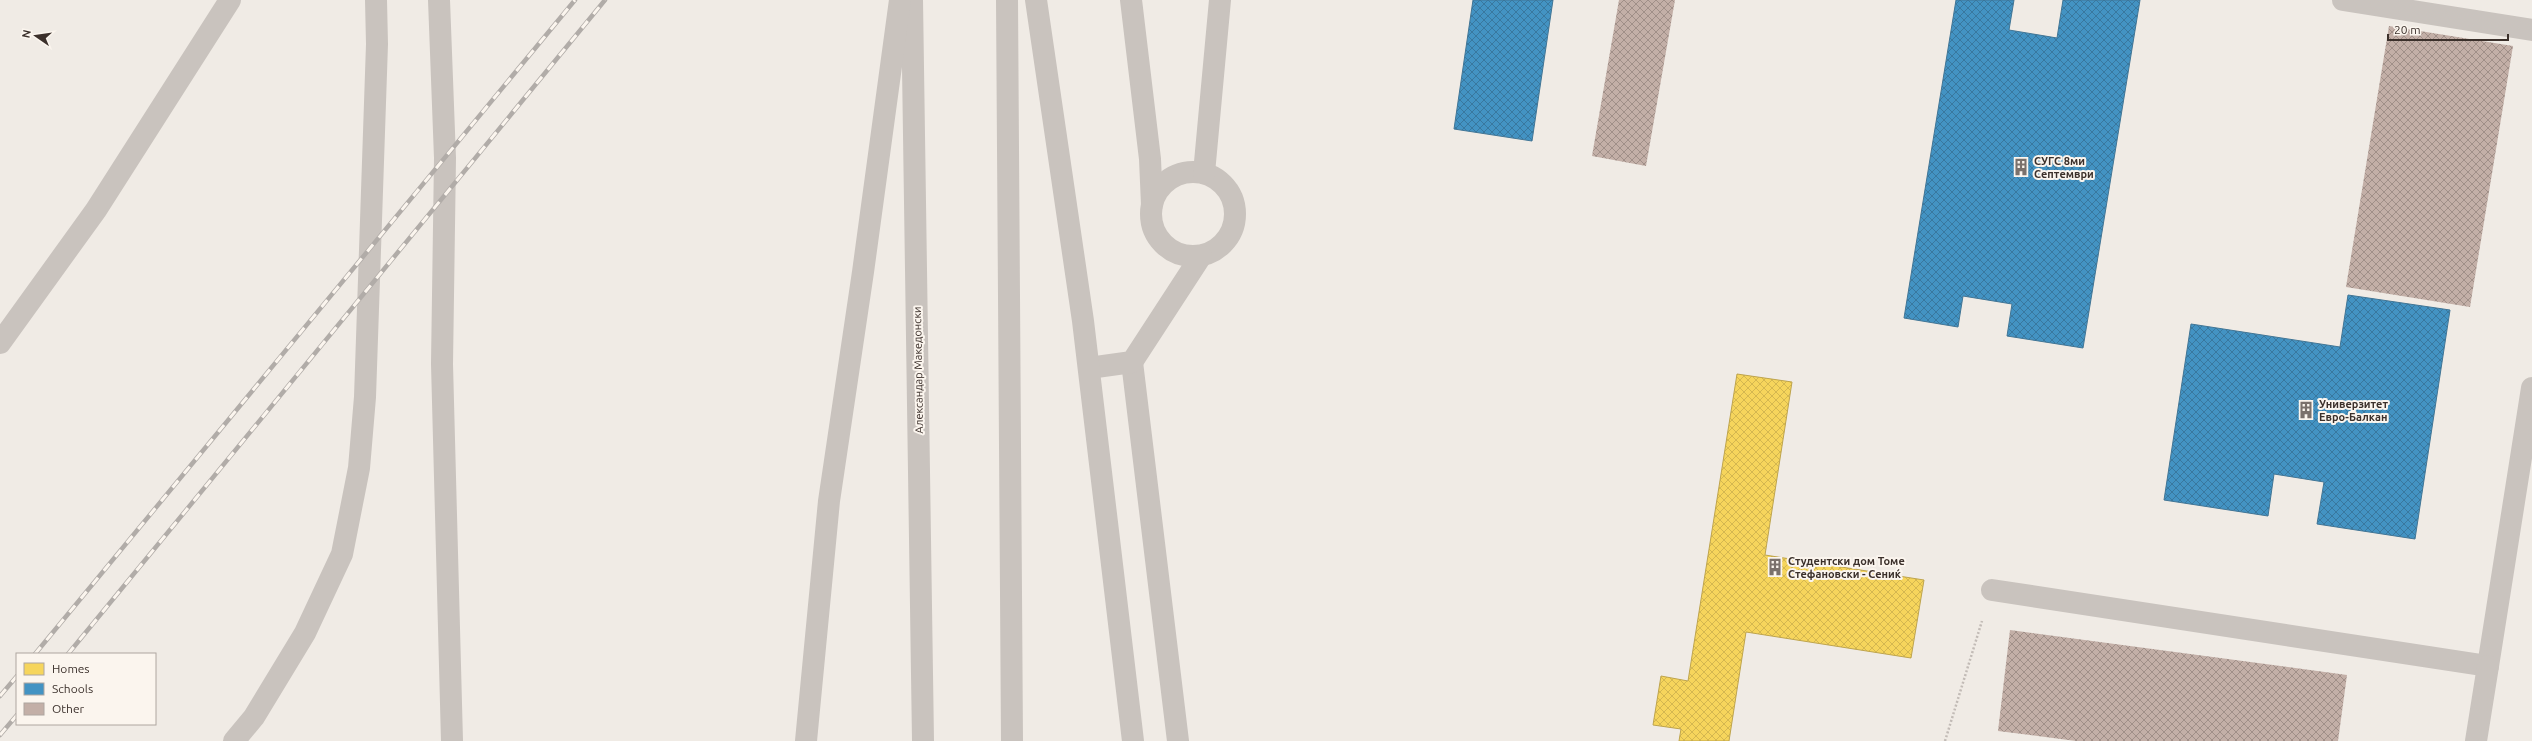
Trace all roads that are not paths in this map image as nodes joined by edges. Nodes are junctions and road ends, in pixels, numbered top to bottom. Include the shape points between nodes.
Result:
1 (230, 0) edge
2 (376, 0) edge
3 (439, 0) edge
4 (900, 0) edge
5 (912, 0) edge
6 (1007, 0) edge
7 (1036, 0) edge
8 (1131, 0) edge
9 (1220, 0) edge
10 (2343, 0) edge
11 (2532, 30) edge
12 (1204, 173) junction
13 (1152, 205) junction
14 (1201, 256) junction
15 (0, 343) edge
16 (1132, 362) junction
17 (1089, 368) junction
18 (2532, 388) edge
19 (1992, 590) road end
20 (2488, 666) junction
21 (234, 741) edge
22 (452, 741) edge
23 (806, 741) edge
24 (923, 741) edge
25 (1012, 741) edge
26 (1133, 741) edge
27 (1178, 741) edge
28 (2476, 741) edge

1 - 15 street via 96,210
2 - 21 street via 377,44 359,468 342,554 304,633 254,717
3 - 22 street via 445,158 442,364
4 - 23 street via 829,501
5 - 24 street, Александар Македонски
6 - 25 street
7 - 17 street
8 - 13 street via 1150,159
9 - 12 street
10 - 11 street
12 - 13 street via 1185,173 1168,181 1158,191
12 - 14 street via 1215,178 1230,192 1236,220 1226,242 1215,251
13 - 14 street via 1151,220 1156,235 1166,247 1184,256
14 - 16 street
16 - 17 street
16 - 27 street
17 - 26 street
18 - 20 street
19 - 20 street
20 - 28 street

